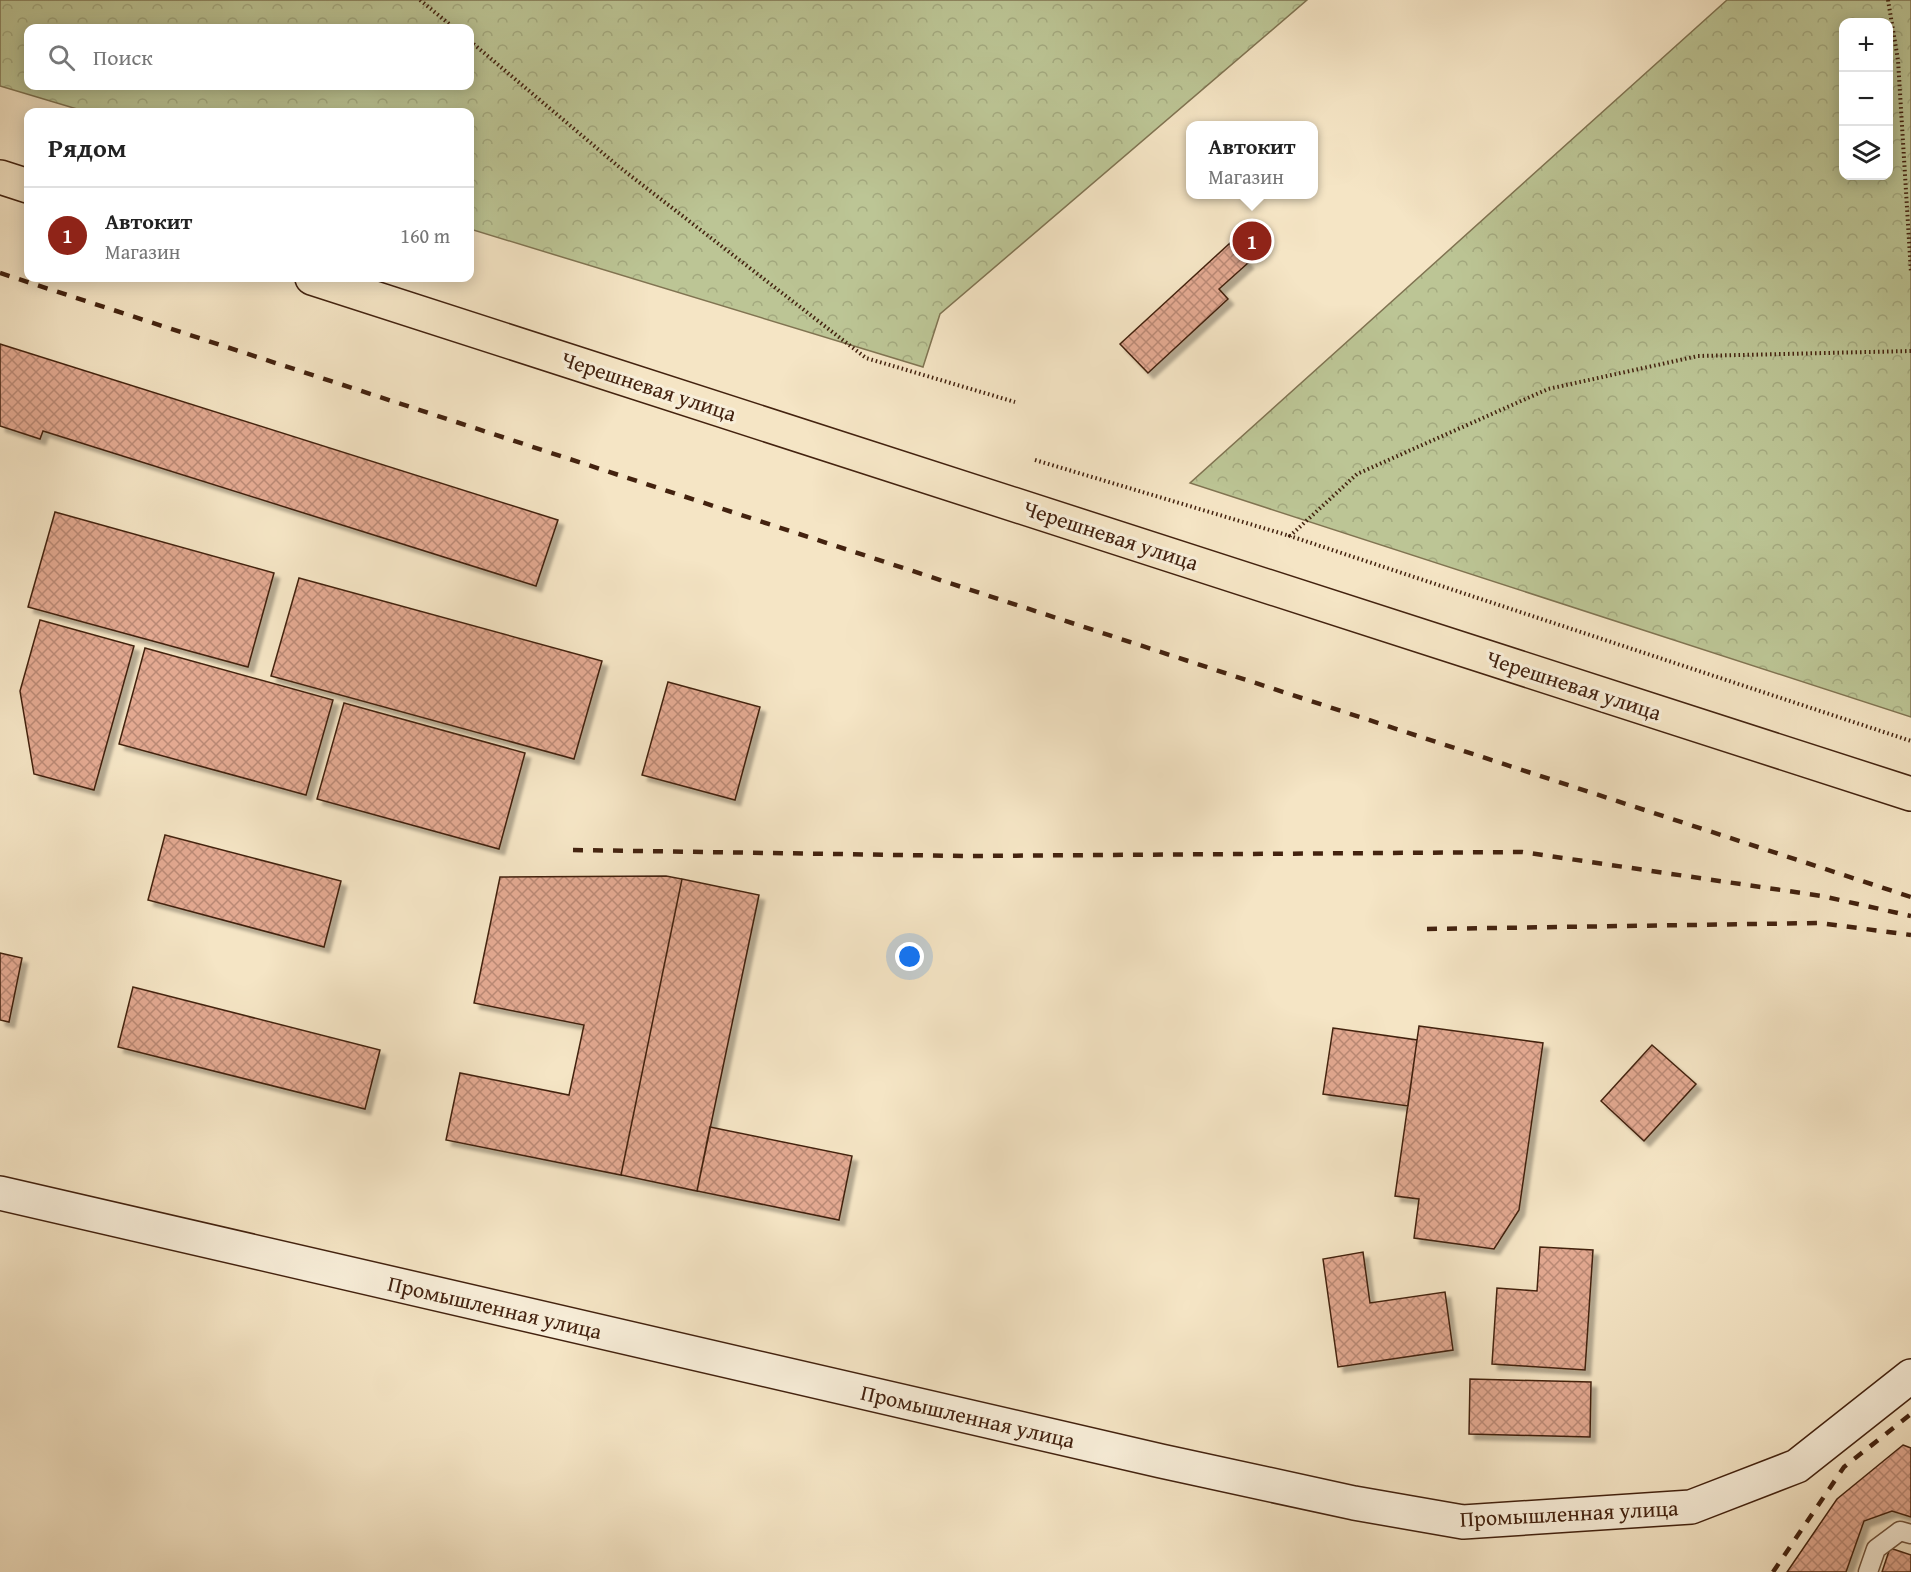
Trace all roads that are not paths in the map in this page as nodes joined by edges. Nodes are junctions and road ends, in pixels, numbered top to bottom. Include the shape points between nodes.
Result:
1 (0, 177) edge
2 (24, 185) edge
3 (324, 282) edge
4 (1911, 794) edge
5 (0, 1193) edge
6 (1911, 1376) edge
7 (1911, 1534) edge
8 (1868, 1572) edge

1 - 2 main road
3 - 4 main road, Черешневая улица
5 - 6 street, Промышленная улица via 1161,1461 1463,1522 1690,1507 1797,1466
7 - 8 lane via 1900,1531 1875,1549

